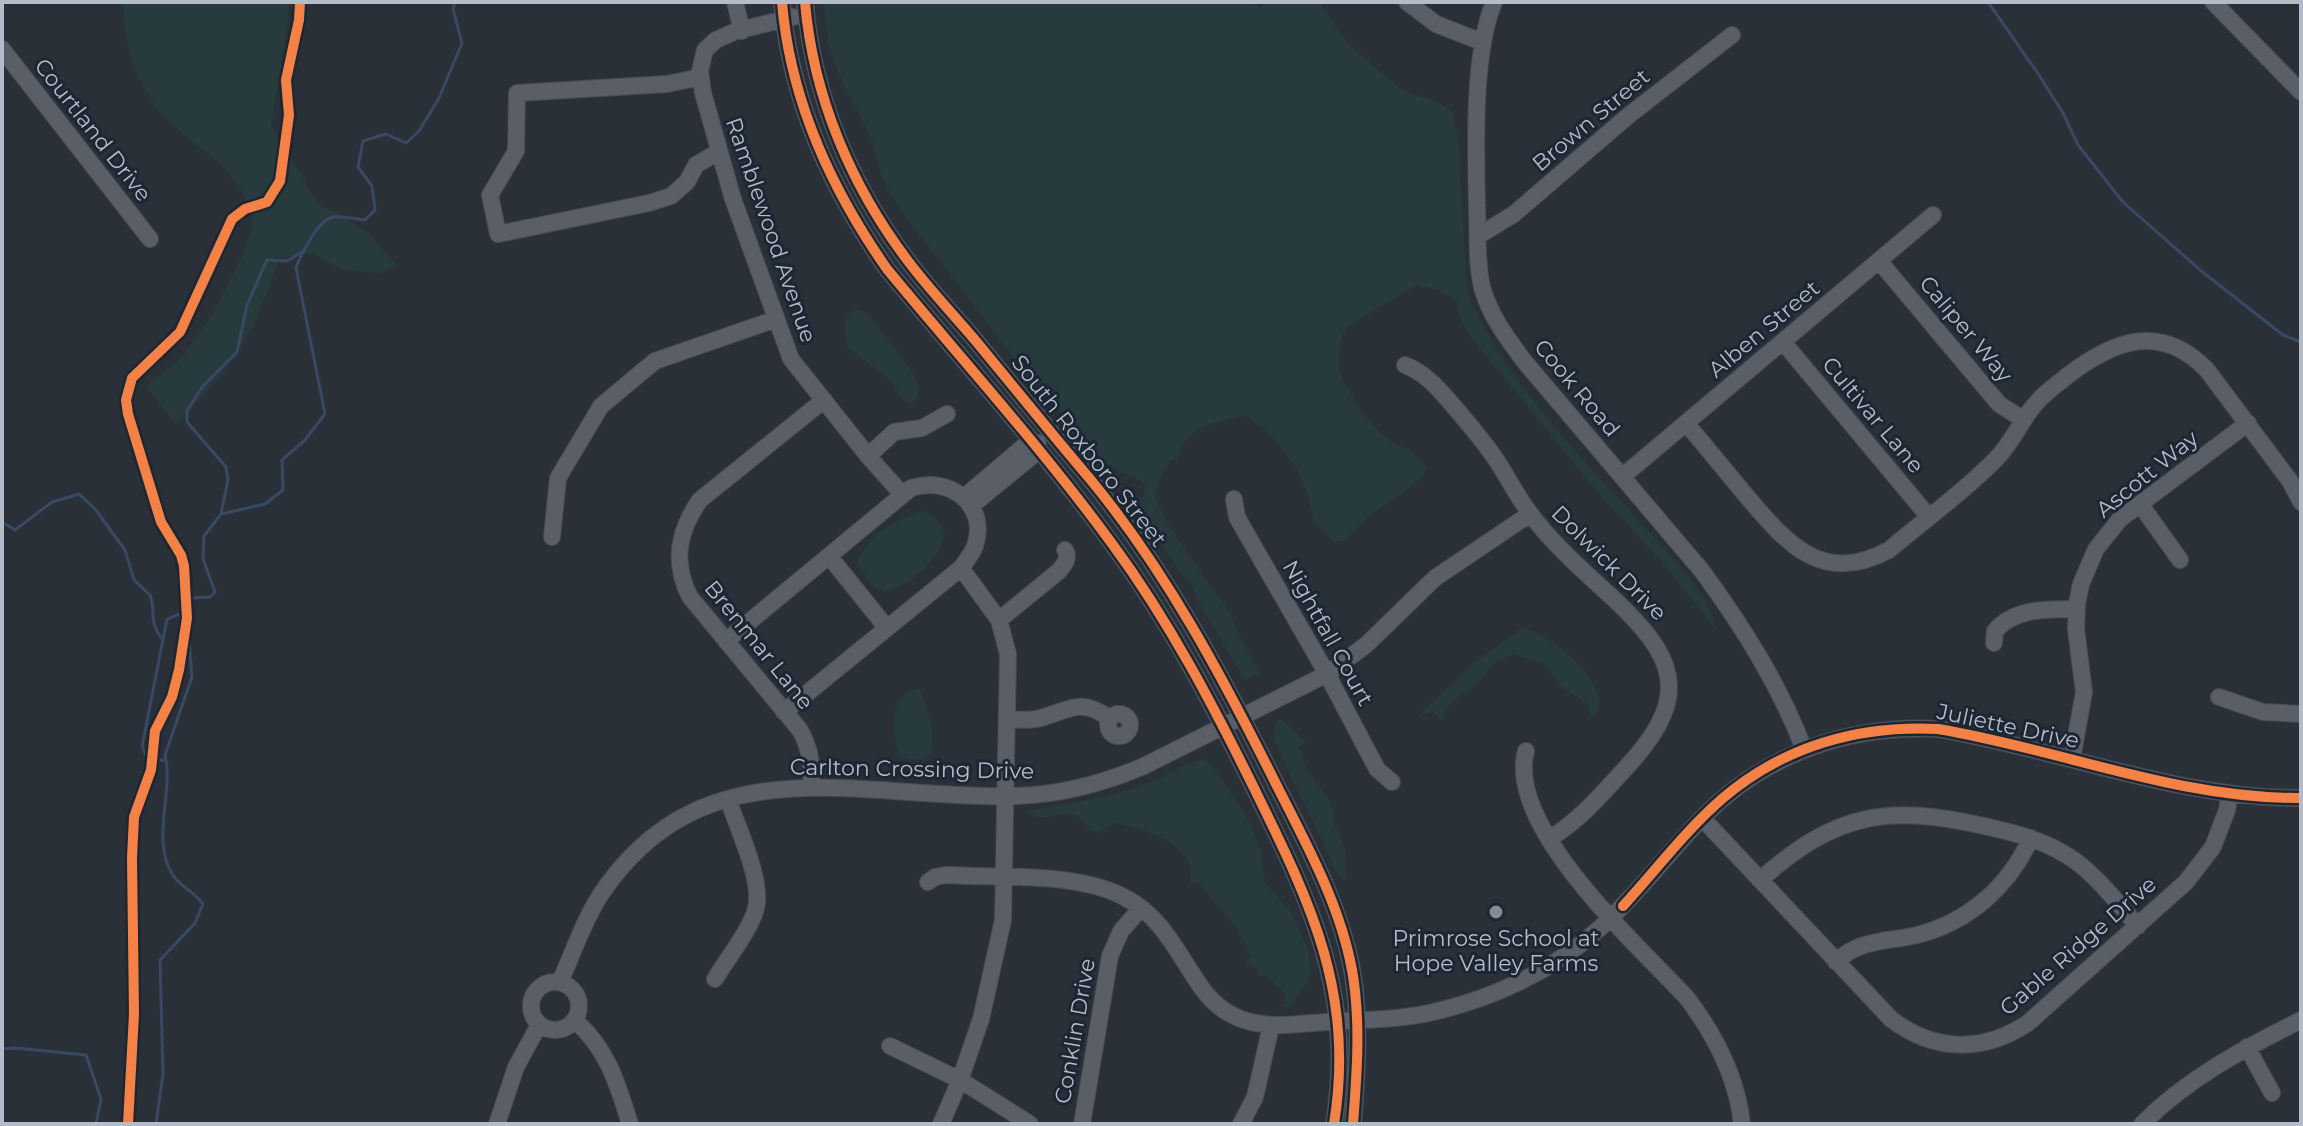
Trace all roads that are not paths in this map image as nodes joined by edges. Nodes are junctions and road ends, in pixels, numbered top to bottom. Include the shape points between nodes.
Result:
1 (735, 2) edge
2 (782, 2) edge
3 (1407, 2) edge
4 (1494, 2) edge
5 (2238, 2) edge
6 (805, 8) edge
7 (2219, 8) edge
8 (784, 20) junction
9 (742, 31) junction
10 (1732, 35) dead end
11 (1482, 42) junction
12 (2, 49) edge
13 (701, 77) junction
14 (2301, 92) edge
15 (718, 152) junction
16 (1933, 215) dead end
17 (1478, 236) junction
18 (150, 239) dead end
19 (1879, 261) junction
20 (776, 319) junction
21 (1783, 342) junction
22 (1405, 365) dead end
23 (824, 400) junction
24 (947, 414) dead end
25 (2024, 420) junction
26 (1686, 423) junction
27 (2248, 423) junction
28 (1051, 432) junction
29 (1033, 447) junction
30 (868, 456) junction
31 (1623, 476) junction
32 (902, 494) junction
33 (1234, 499) dead end
34 (968, 501) junction
35 (2301, 502) edge
36 (2140, 504) junction
37 (1530, 514) junction
38 (1929, 517) junction
39 (552, 537) dead end
40 (1065, 550) dead end
41 (829, 556) junction
42 (2180, 560) dead end
43 (961, 568) junction
44 (2076, 609) junction
45 (999, 620) junction
46 (886, 627) junction
47 (726, 641) junction
48 (1994, 643) dead end
49 (1327, 674) junction
50 (2219, 697) dead end
51 (784, 712) junction
52 (2301, 714) edge
53 (1242, 716) junction
54 (1109, 718) dead end
55 (1007, 719) junction
56 (1223, 726) junction
57 (1804, 749) junction
58 (1526, 751) dead end
59 (2072, 759) junction
60 (1392, 782) dead end
61 (811, 787) junction
62 (2230, 794) junction
63 (1007, 796) junction
64 (2301, 798) edge
65 (728, 799) junction
66 (1702, 818) junction
67 (2031, 838) junction
68 (1549, 839) junction
69 (1005, 878) junction
70 (1760, 880) junction
71 (928, 882) dead end
72 (1141, 908) junction
73 (1611, 917) junction
74 (2138, 926) junction
75 (1836, 962) junction
76 (715, 979) dead end
77 (560, 982) junction
78 (574, 1020) junction
79 (2301, 1020) edge
80 (1339, 1021) junction
81 (1358, 1021) junction
82 (539, 1025) junction
83 (1271, 1026) junction
84 (890, 1046) dead end
85 (2247, 1047) junction
86 (960, 1080) junction
87 (2272, 1093) dead end
88 (497, 1124) edge
89 (630, 1124) edge
90 (941, 1124) edge
91 (1030, 1124) edge
92 (1082, 1124) edge
93 (1241, 1124) edge
94 (1334, 1124) edge
95 (1353, 1124) edge
96 (1742, 1124) edge
97 (2142, 1124) edge

1 - 9 street
2 - 8 street, South Roxboro Street
3 - 11 street via 1436,24
4 - 11 street, Cook Road
5 - 7 street
6 - 8 street
6 - 28 street, South Roxboro Street via 830,117 863,193 909,263
7 - 14 street
8 - 9 street
8 - 29 street, South Roxboro Street via 807,119 864,236
9 - 13 street via 705,50
10 - 17 street, Brown Street via 1514,214
11 - 17 street, Cook Road
12 - 18 street, Courtland Drive
13 - 15 street, Ramblewood Avenue
13 - 15 street via 667,84 517,93 516,151 490,195 498,234 671,196 696,165
15 - 20 street, Ramblewood Avenue
16 - 19 street, Alben Street
17 - 31 street, Cook Road via 1482,285 1494,318
19 - 21 street, Alben Street
19 - 25 street, Caliper Way via 1999,404
20 - 23 street, Ramblewood Avenue via 791,359
20 - 39 street via 655,361 601,406 558,478
21 - 26 street, Alben Street
21 - 38 street, Cultivar Lane
22 - 37 street, Dolwick Drive via 1426,375 1482,439
23 - 30 street, Ramblewood Avenue
23 - 47 street, Brenmar Lane via 700,500 684,525 678,557 685,587
24 - 30 street via 922,428 894,432
25 - 27 street via 2039,400 2090,359 2132,340 2170,344 2192,355
25 - 38 street via 1996,460
26 - 31 street, Alben Street
26 - 38 street via 1781,535 1818,559 1848,565 1875,558
27 - 35 street
27 - 36 street, Ascott Way
28 - 29 street
28 - 53 street, South Roxboro Street via 1170,590
29 - 34 street via 1031,457
29 - 56 street, South Roxboro Street via 1141,585
30 - 32 street, Ramblewood Avenue
31 - 57 street, Cook Road via 1726,603 1777,686
32 - 34 street via 937,484
32 - 41 street
33 - 49 street, Nightfall Court via 1237,517
34 - 43 street via 978,535
36 - 42 street
36 - 44 street, Ascott Way via 2096,549
37 - 49 street, Carlton Crossing Drive via 1435,578 1366,645
37 - 68 street, Dolwick Drive via 1645,628 1667,675 1666,706 1652,738 1585,814
40 - 45 street via 1059,571
41 - 46 street
41 - 47 street
43 - 45 street
43 - 46 street
44 - 48 street via 2037,611 2008,620 1995,631
44 - 59 street, Ascott Way via 2084,692
45 - 55 street via 1008,654
46 - 51 street
47 - 51 street, Brenmar Lane
49 - 53 street, Carlton Crossing Drive
49 - 60 street, Nightfall Court via 1377,769
50 - 52 street via 2263,712
51 - 61 street, Brenmar Lane via 809,747
53 - 56 street, Carlton Crossing Drive
53 - 81 street, South Roxboro Street via 1335,910 1352,969
54 - 55 street via 1078,706 1031,720
55 - 63 street
56 - 63 street, Carlton Crossing Drive via 1114,779 1053,794
56 - 80 street, South Roxboro Street via 1319,929
57 - 59 street, Juliette Drive via 1857,733 1910,728 1965,734
57 - 66 street, Juliette Drive via 1744,781
58 - 68 street via 1523,767 1529,794
59 - 62 street, Juliette Drive
61 - 63 street, Carlton Crossing Drive
61 - 65 street, Carlton Crossing Drive
62 - 64 street, Juliette Drive
62 - 74 street, Gable Ridge Drive via 2221,830 2202,864
63 - 69 street
65 - 76 street via 757,898 754,914
65 - 77 street, Carlton Crossing Drive via 676,823 636,853 591,910
66 - 70 street, Gable Ridge Drive
66 - 73 street, Juliette Drive
67 - 70 street via 1941,816 1872,817 1810,841
67 - 74 street via 2077,862
67 - 75 street via 2001,885 1972,911 1917,935 1858,945
68 - 73 street
69 - 71 street via 940,875
69 - 72 street via 1088,883
69 - 86 street via 997,949
70 - 75 street, Gable Ridge Drive
72 - 83 street via 1165,929 1211,999 1239,1018
72 - 92 street, Conklin Drive via 1121,931 1110,956
73 - 81 street, Juliette Drive via 1579,945 1511,986 1430,1013
73 - 96 street via 1703,1018 1735,1086
74 - 75 street, Gable Ridge Drive via 2028,1023 1999,1039 1967,1046 1934,1042 1904,1029
77 - 78 street via 577,997
77 - 82 street via 545,984 533,995 531,1011
78 - 82 street via 554,1030
78 - 89 street via 609,1064
79 - 85 street
80 - 81 street, Juliette Drive
80 - 83 street, Juliette Drive
80 - 94 street, South Roxboro Street
81 - 95 street, South Roxboro Street
82 - 88 street via 516,1067
83 - 93 street via 1255,1097
84 - 86 street
85 - 87 street
85 - 97 street via 2205,1071
86 - 90 street
86 - 91 street

